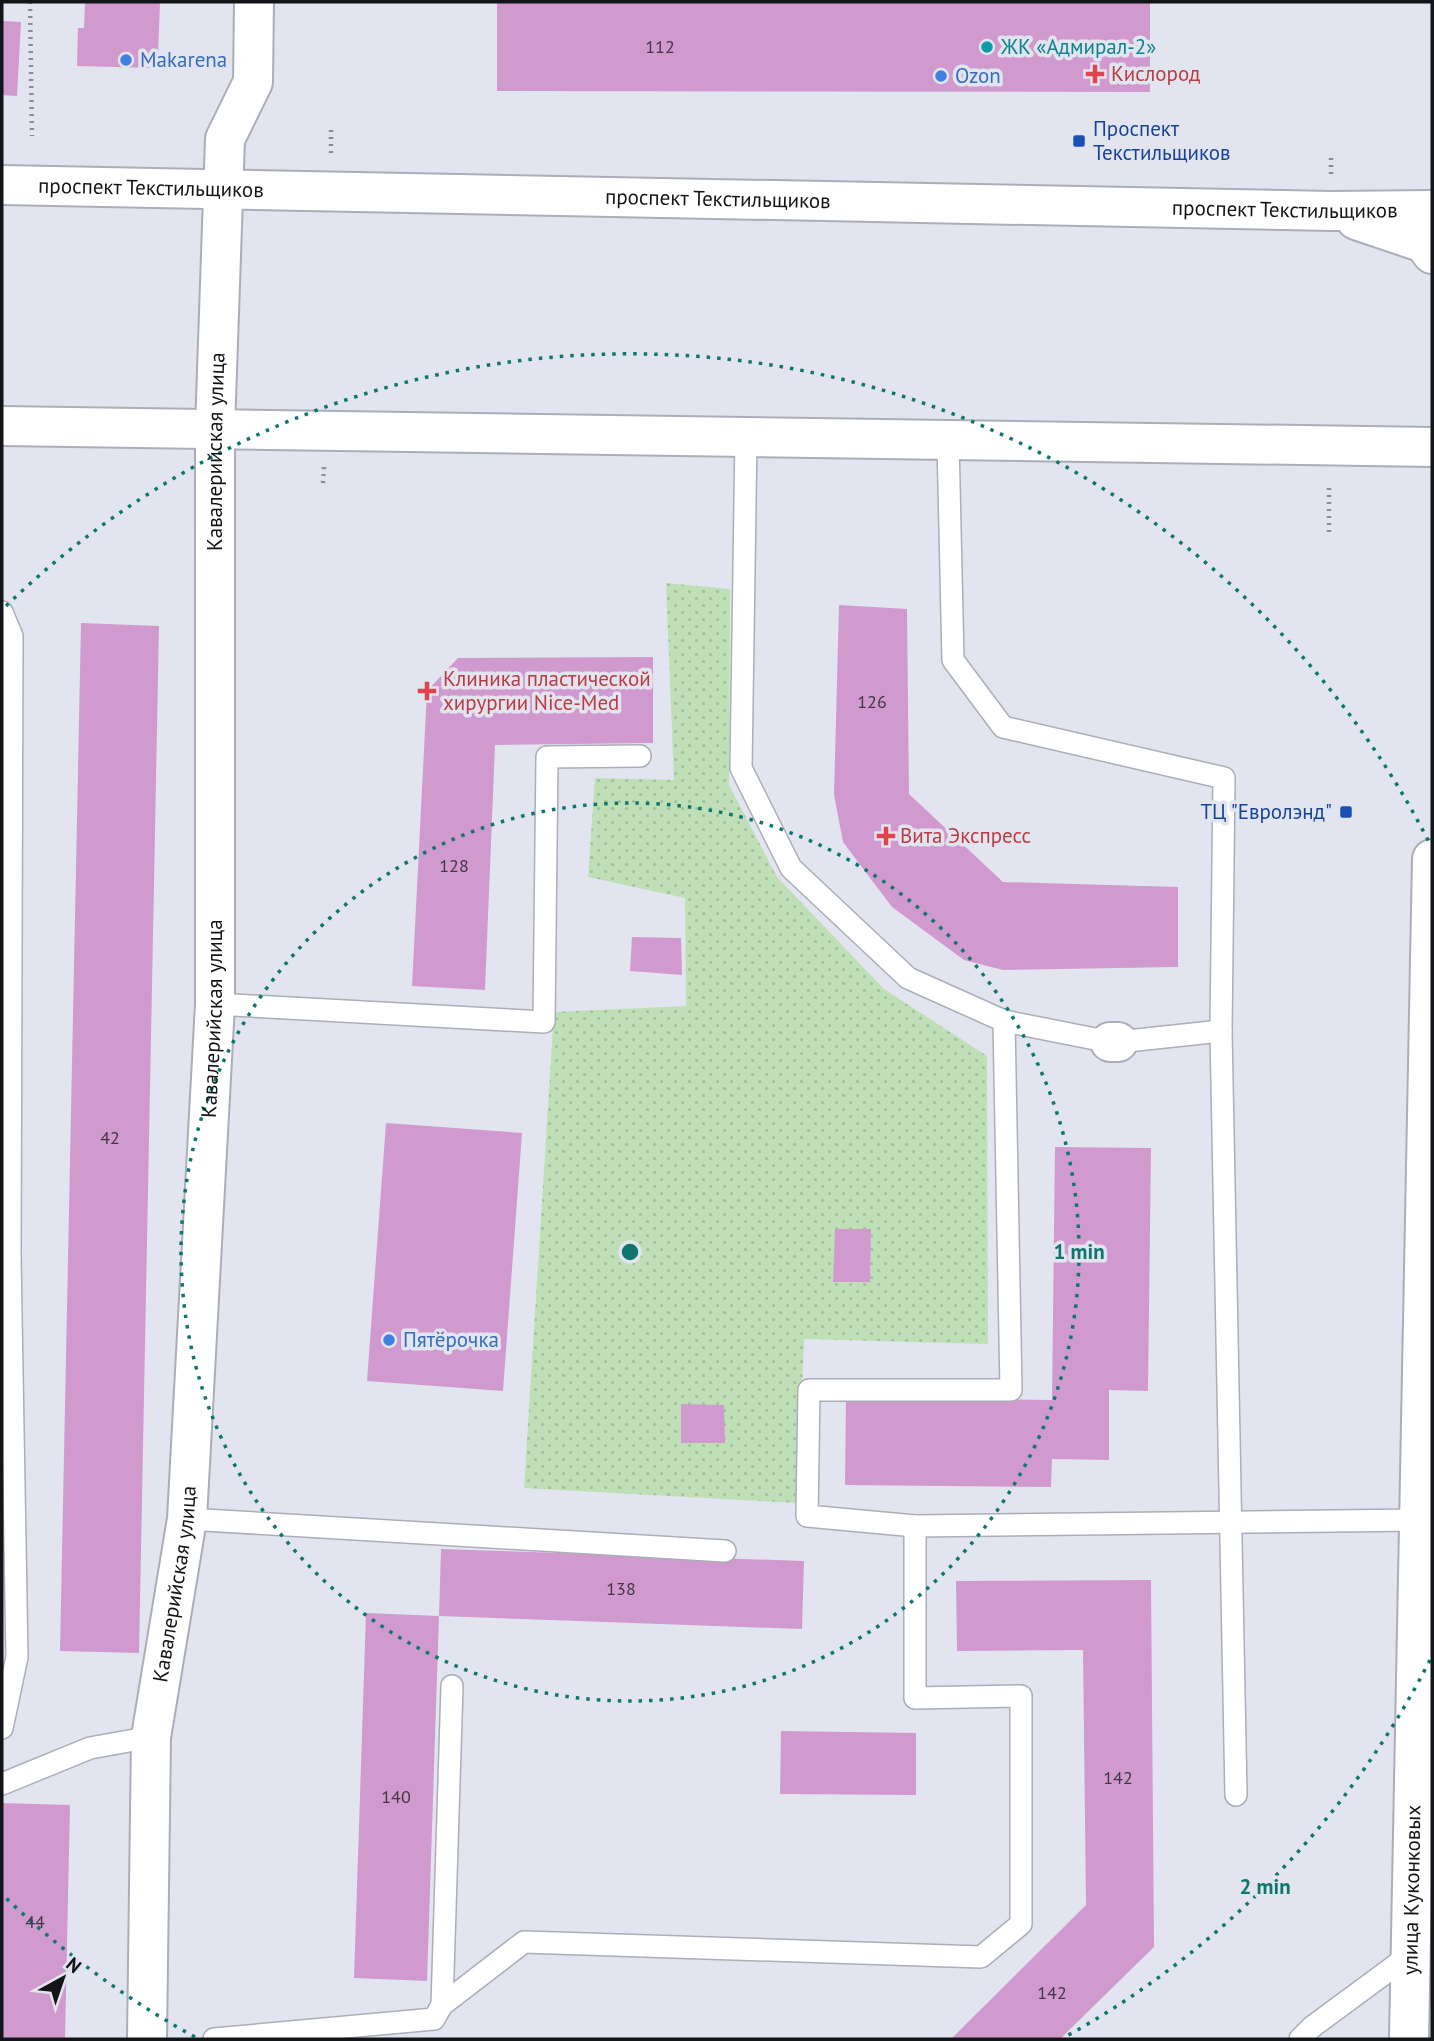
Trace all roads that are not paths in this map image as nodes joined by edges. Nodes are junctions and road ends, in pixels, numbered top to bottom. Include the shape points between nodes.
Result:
1 (254, 2) edge
2 (2, 185) edge
3 (223, 190) junction
4 (1432, 210) edge
5 (1331, 211) junction
6 (1432, 254) edge
7 (2, 425) edge
8 (215, 429) junction
9 (746, 437) junction
10 (948, 441) junction
11 (1432, 447) edge
12 (2, 612) edge
13 (640, 756) dead end
14 (1432, 859) edge
15 (215, 1004) junction
16 (1004, 1021) junction
17 (1221, 1031) junction
18 (6, 1257) edge
19 (187, 1519) junction
20 (1419, 1520) junction
21 (1229, 1522) junction
22 (915, 1526) junction
23 (725, 1551) dead end
24 (9, 1599) edge
25 (452, 1686) dead end
26 (2, 1728) edge
27 (151, 1737) junction
28 (2, 1784) edge
29 (1236, 1795) dead end
30 (1411, 1954) junction
31 (442, 2005) junction
32 (147, 2039) edge
33 (214, 2039) edge
34 (1300, 2039) edge
35 (1409, 2039) edge

1 - 3 main road, Кавалерийская улица via 253,82 225,139
2 - 3 main road, проспект Текстильщиков
3 - 5 main road, проспект Текстильщиков
3 - 8 main road, Кавалерийская улица
4 - 5 main road, проспект Текстильщиков
5 - 6 main road via 1424,243
7 - 8 main road
8 - 9 main road
8 - 15 main road, Кавалерийская улица
9 - 10 main road
9 - 16 lane via 741,768 791,868 908,978
10 - 11 main road
10 - 17 lane via 953,660 1003,726 1224,778
12 - 18 lane via 12,636
13 - 15 lane via 547,757 544,1022
14 - 20 main road, улица Куконковых
15 - 19 main road, Кавалерийская улица
16 - 17 lane via 1114,1042
16 - 22 lane via 1011,1390 809,1390 807,1516
17 - 21 lane
18 - 24 lane
19 - 23 lane
19 - 27 main road, Кавалерийская улица
20 - 21 lane
20 - 30 main road, улица Куконковых
21 - 22 lane
21 - 29 lane
22 - 31 lane via 915,1698 1021,1696 1021,1924 981,1957 524,1942
24 - 26 lane via 17,1657
25 - 31 lane
27 - 28 lane via 90,1748
27 - 32 main road, Кавалерийская улица
30 - 34 lane
30 - 35 main road, улица Куконковых
31 - 33 lane via 434,2020

